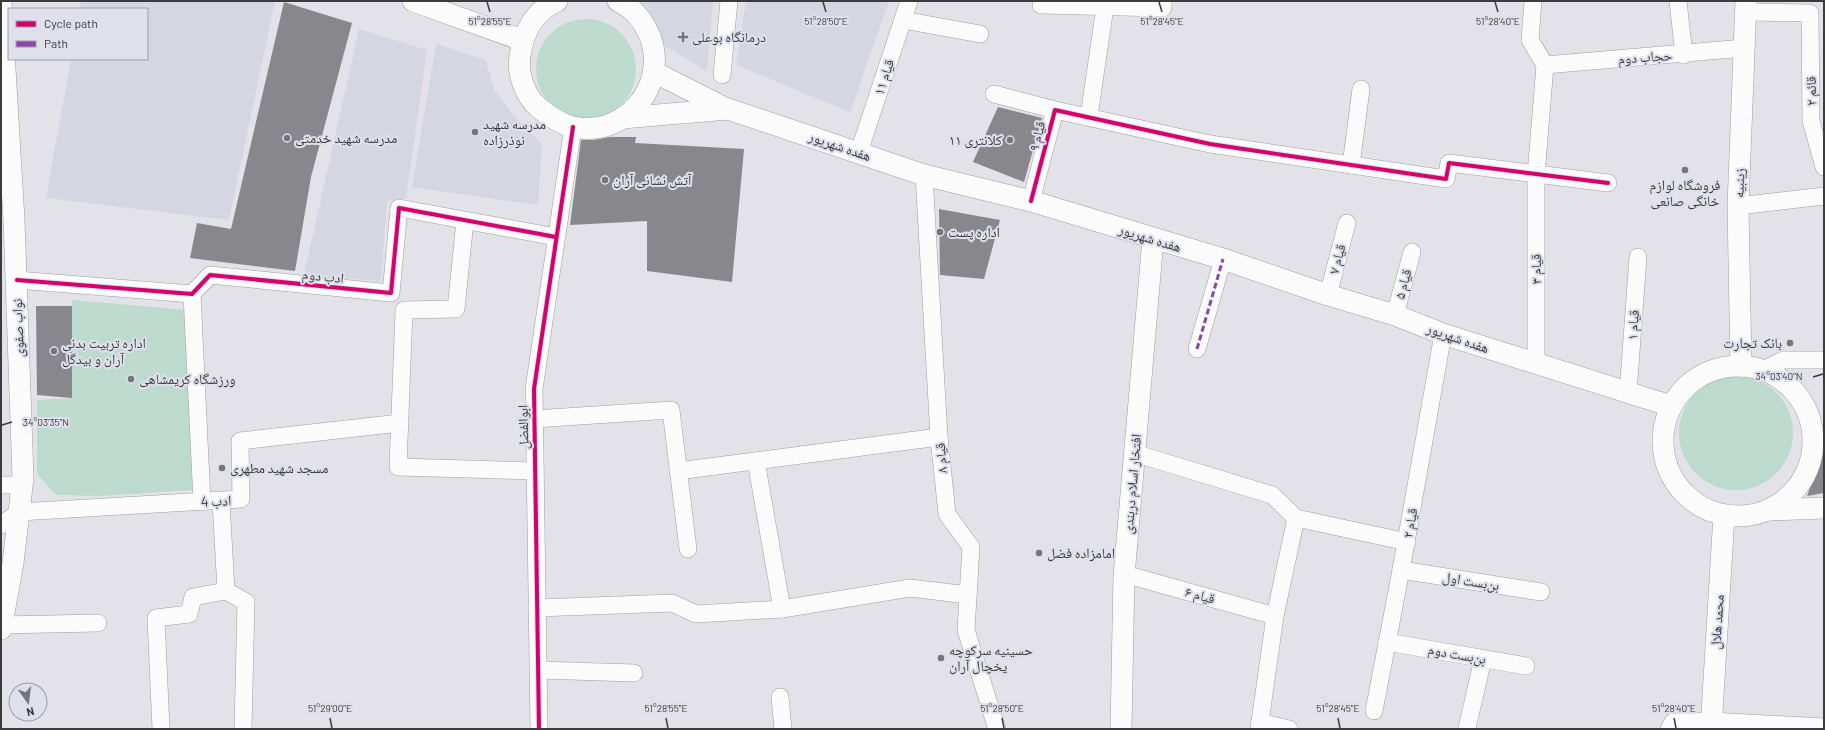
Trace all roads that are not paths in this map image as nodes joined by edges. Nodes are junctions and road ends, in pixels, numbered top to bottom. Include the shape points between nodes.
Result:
1 (1, 1) edge
2 (413, 1) edge
3 (557, 1) edge
4 (618, 1) edge
5 (729, 1) edge
6 (909, 1) edge
7 (1163, 1) edge
8 (1533, 1) edge
9 (1678, 1) edge
10 (1104, 4) edge
11 (1041, 5) dead end
12 (1746, 6) edge
13 (903, 20) junction
14 (980, 34) dead end
15 (522, 40) junction
16 (1744, 48) junction
17 (1684, 55) junction
18 (1545, 65) junction
19 (654, 72) junction
20 (722, 75) dead end
21 (1361, 89) dead end
22 (994, 94) dead end
23 (728, 109) junction
24 (1055, 110) junction
25 (1089, 116) junction
26 (622, 118) junction
27 (573, 127) junction
28 (859, 152) junction
29 (1351, 165) junction
30 (1824, 167) edge
31 (924, 175) junction
32 (1536, 175) junction
33 (1608, 183) dead end
34 (1824, 196) edge
35 (1031, 201) junction
36 (1738, 206) junction
37 (465, 221) junction
38 (1347, 223) dead end
39 (556, 237) junction
40 (1153, 239) junction
41 (1412, 252) dead end
42 (1638, 257) dead end
43 (1223, 259) junction
44 (17, 280) junction
45 (391, 293) junction
46 (192, 294) junction
47 (1328, 295) junction
48 (404, 310) junction
49 (1395, 315) junction
50 (1443, 334) junction
51 (1197, 349) dead end
52 (1824, 360) edge
53 (1536, 364) junction
54 (1741, 366) junction
55 (1763, 370) junction
56 (1628, 393) junction
57 (1671, 406) junction
58 (534, 419) junction
59 (400, 423) junction
60 (1818, 432) edge
61 (939, 437) junction
62 (1134, 454) junction
63 (756, 461) junction
64 (535, 471) junction
65 (678, 471) junction
66 (22, 485) junction
67 (1, 486) edge
68 (221, 500) junction
69 (202, 502) junction
70 (1824, 508) edge
71 (1768, 510) junction
72 (19, 512) junction
73 (1724, 515) junction
74 (1296, 518) junction
75 (1, 525) edge
76 (1407, 542) junction
77 (688, 549) dead end
78 (1402, 570) junction
79 (1124, 576) junction
80 (5, 585) edge
81 (226, 591) junction
82 (1541, 592) dead end
83 (968, 595) junction
84 (537, 608) junction
85 (782, 609) junction
86 (1275, 616) junction
87 (98, 623) dead end
88 (1, 627) edge
89 (1387, 642) junction
90 (1483, 659) junction
91 (1526, 666) dead end
92 (538, 670) junction
93 (634, 673) dead end
94 (780, 696) dead end
95 (1374, 711) dead end
96 (1260, 725) edge
97 (1711, 725) edge
98 (1468, 728) edge
99 (1821, 728) edge
100 (161, 729) edge
101 (243, 729) edge
102 (539, 729) edge
103 (783, 729) edge
104 (997, 729) edge
105 (1121, 729) edge
106 (1289, 729) edge
107 (1669, 729) edge

1 - 44 main road, نواب صفوی
2 - 15 main road
3 - 15 main road via 533,20
4 - 19 main road via 634,12 647,29 654,50
5 - 20 street
6 - 13 street, قیام ۱۱
7 - 10 street via 1163,8
8 - 18 street via 1530,40
9 - 17 street
10 - 11 street
10 - 25 street
12 - 16 main road, زینبیه
12 - 30 street, قائم ۲ via 1810,13 1811,121
13 - 14 street
13 - 28 street, قیام ۱۱
15 - 27 main road via 519,62 523,85 540,109 552,119
16 - 17 street, حجاب دوم
16 - 36 main road, زینبیه
17 - 18 street, حجاب دوم
18 - 32 street, قیام ۳
19 - 23 main road
19 - 26 main road via 647,93 634,110
21 - 29 street
22 - 24 street
23 - 26 main road, هفده شهریور
23 - 28 main road, هفده شهریور
24 - 25 street, قیام ۹
24 - 35 street, قیام ۹
25 - 29 street, قیام ۹ via 1210,144
26 - 27 main road via 595,128
27 - 39 street, ابوالفضل
28 - 31 main road, هفده شهریور
29 - 32 street, قیام ۹ via 1446,179 1449,163
31 - 35 main road, هفده شهریور
31 - 61 street, قیام ۸
32 - 33 street
32 - 53 street, قیام ۳
34 - 36 street
35 - 40 main road, هفده شهریور
36 - 54 main road, زینبیه
37 - 39 street
37 - 45 street via 399,208
37 - 48 street via 456,309
38 - 47 street, قیام ۷
39 - 58 street, ابوالفضل via 534,389
40 - 43 main road, هفده شهریور
40 - 62 main road, افتخار اسلام دربندی
41 - 49 street, قیام ۵
42 - 56 street, قیام ۱
43 - 47 main road, هفده شهریور
43 - 51 street
44 - 46 street
44 - 66 main road, نواب صفوی
45 - 46 street, ادب دوم via 210,275
45 - 48 street
46 - 69 street
47 - 49 main road, هفده شهریور
48 - 59 street
49 - 50 main road, هفده شهریور
50 - 53 main road, هفده شهریور
50 - 76 street, قیام ۲
52 - 55 street via 1783,360
53 - 56 main road, هفده شهریور
54 - 55 main road
54 - 57 main road via 1720,368 1700,376 1684,389
55 - 60 main road via 1783,380 1799,396
56 - 57 main road, هفده شهریور
57 - 73 main road via 1664,428 1663,452 1670,474 1683,493 1702,508
58 - 64 street, ابوالفضل
58 - 65 street via 671,410
59 - 64 street via 398,467
59 - 68 street, ادب 4 via 240,441 241,499
60 - 71 main road via 1814,438 1812,461 1802,481 1788,498
61 - 63 street
61 - 83 street, قیام ۸ via 946,514 971,547
62 - 74 street via 1272,495
62 - 79 main road, افتخار اسلام دربندی
63 - 65 street
63 - 85 street
64 - 84 street, ابوالفضل
65 - 77 street
66 - 67 street
66 - 72 main road, نواب صفوی
68 - 69 street, ادب 4
68 - 81 street
69 - 72 street, ادب 4
70 - 71 main road
71 - 73 main road via 1747,516
72 - 75 street
72 - 80 main road, نواب صفوی
73 - 97 main road, محمد هلال
74 - 76 street
74 - 86 street
76 - 78 street, قیام ۲
78 - 82 street, بن‌بست اول
78 - 89 street, قیام ۲
79 - 86 street, قیام ۶
79 - 105 main road, افتخار اسلام دربندی
80 - 88 main road, نواب صفوی
81 - 100 street via 193,597 188,614 156,618
81 - 101 street via 246,602
83 - 85 street via 910,588
83 - 104 street, قیام ۸ via 966,630
84 - 85 street via 672,603 696,614
84 - 92 street, ابوالفضل
86 - 96 street
87 - 88 street
89 - 90 street, بن‌بست دوم
89 - 95 street, قیام ۲
90 - 91 street, بن‌بست دوم
90 - 98 street
92 - 93 street
92 - 102 street, ابوالفضل
94 - 103 street
96 - 106 street
97 - 99 street
97 - 107 street via 1673,722

